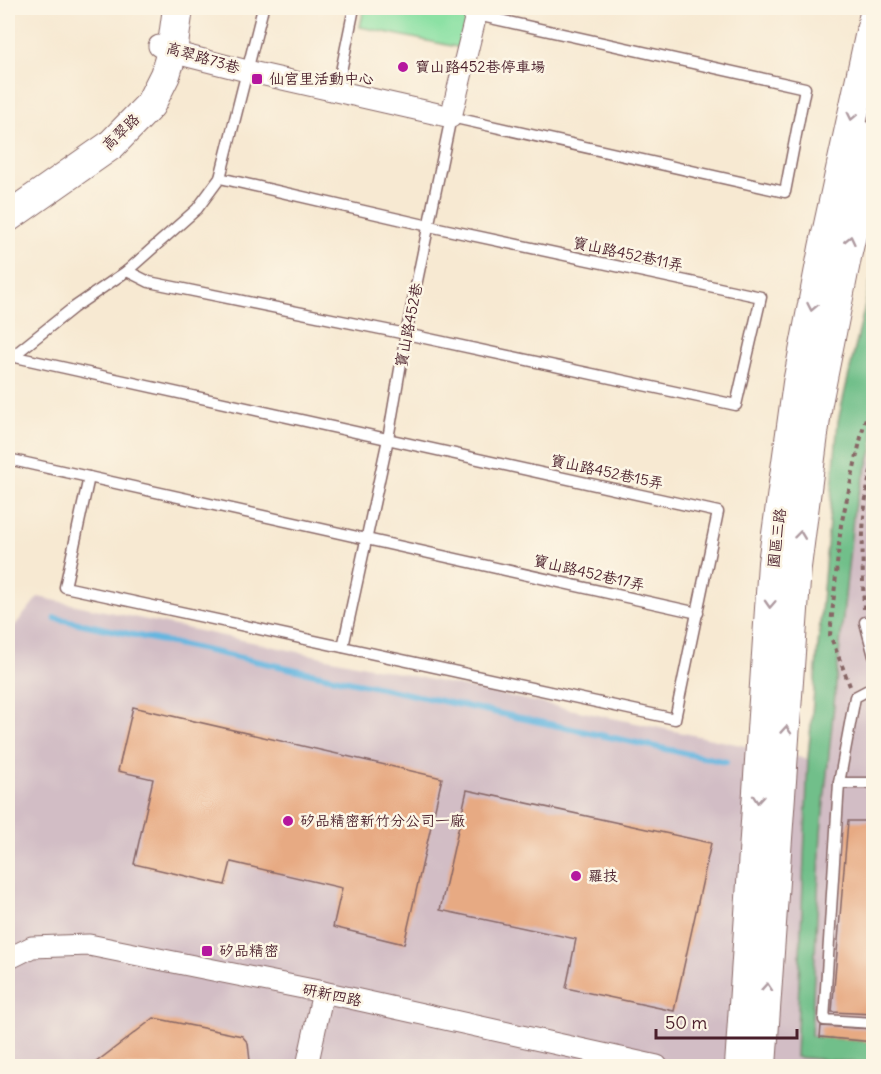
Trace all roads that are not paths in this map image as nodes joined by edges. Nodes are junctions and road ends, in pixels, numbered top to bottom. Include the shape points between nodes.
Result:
1 (159, 8) edge
2 (178, 8) edge
3 (263, 8) edge
4 (354, 8) edge
5 (480, 11) edge
6 (873, 18) edge
7 (165, 48) junction
8 (247, 71) junction
9 (337, 91) junction
10 (451, 117) junction
11 (873, 136) edge
12 (220, 178) junction
13 (8, 196) edge
14 (8, 217) edge
15 (429, 226) junction
16 (127, 271) junction
17 (406, 334) junction
18 (9, 358) edge
19 (388, 439) junction
20 (8, 459) edge
21 (89, 477) junction
22 (367, 539) junction
23 (698, 613) junction
24 (865, 622) road end
25 (344, 647) junction
26 (872, 648) edge
27 (873, 687) edge
28 (839, 783) junction
29 (873, 783) edge
30 (8, 959) edge
31 (323, 992) junction
32 (873, 1023) edge
33 (306, 1065) edge
34 (657, 1066) edge
35 (740, 1066) edge
36 (761, 1066) edge

1 - 7 street, 高翠路
2 - 7 street, 高翠路
3 - 8 lane
4 - 9 lane
5 - 10 street, 寶山路452巷
5 - 10 lane via 805,88 785,192
6 -> 35 street, 園區三路 via 798,383 773,562
7 - 8 street, 高翠路73巷
7 - 13 street, 高翠路 via 135,92 105,126
7 - 14 street, 高翠路 via 165,75 150,105 111,145
8 - 9 street, 高翠路73巷
8 - 12 lane
9 - 10 street, 高翠路73巷
10 - 15 lane, 寶山路452巷
36 -> 11 street, 園區三路 via 796,567 817,403
12 - 15 lane
12 - 16 lane via 197,209
15 - 17 lane, 寶山路452巷
15 - 17 lane, 寶山路452巷11弄 via 761,297 736,405
16 - 17 lane via 150,282
16 - 18 lane
17 - 19 lane, 寶山路452巷
18 - 19 lane
19 - 22 lane, 寶山路452巷
19 - 23 lane, 寶山路452巷15弄 via 718,512
20 - 21 lane, 寶山路452巷17弄
21 - 22 lane, 寶山路452巷17弄
21 - 25 lane via 65,587
22 - 23 lane, 寶山路452巷17弄
22 - 25 lane, 寶山路452巷
23 - 25 lane via 675,719
24 - 26 lane
27 - 28 lane via 855,697
28 - 29 lane
28 - 32 lane via 824,1020
30 - 31 street, 研新四路 via 32,947 89,945
31 - 33 street
31 - 34 street, 研新四路

